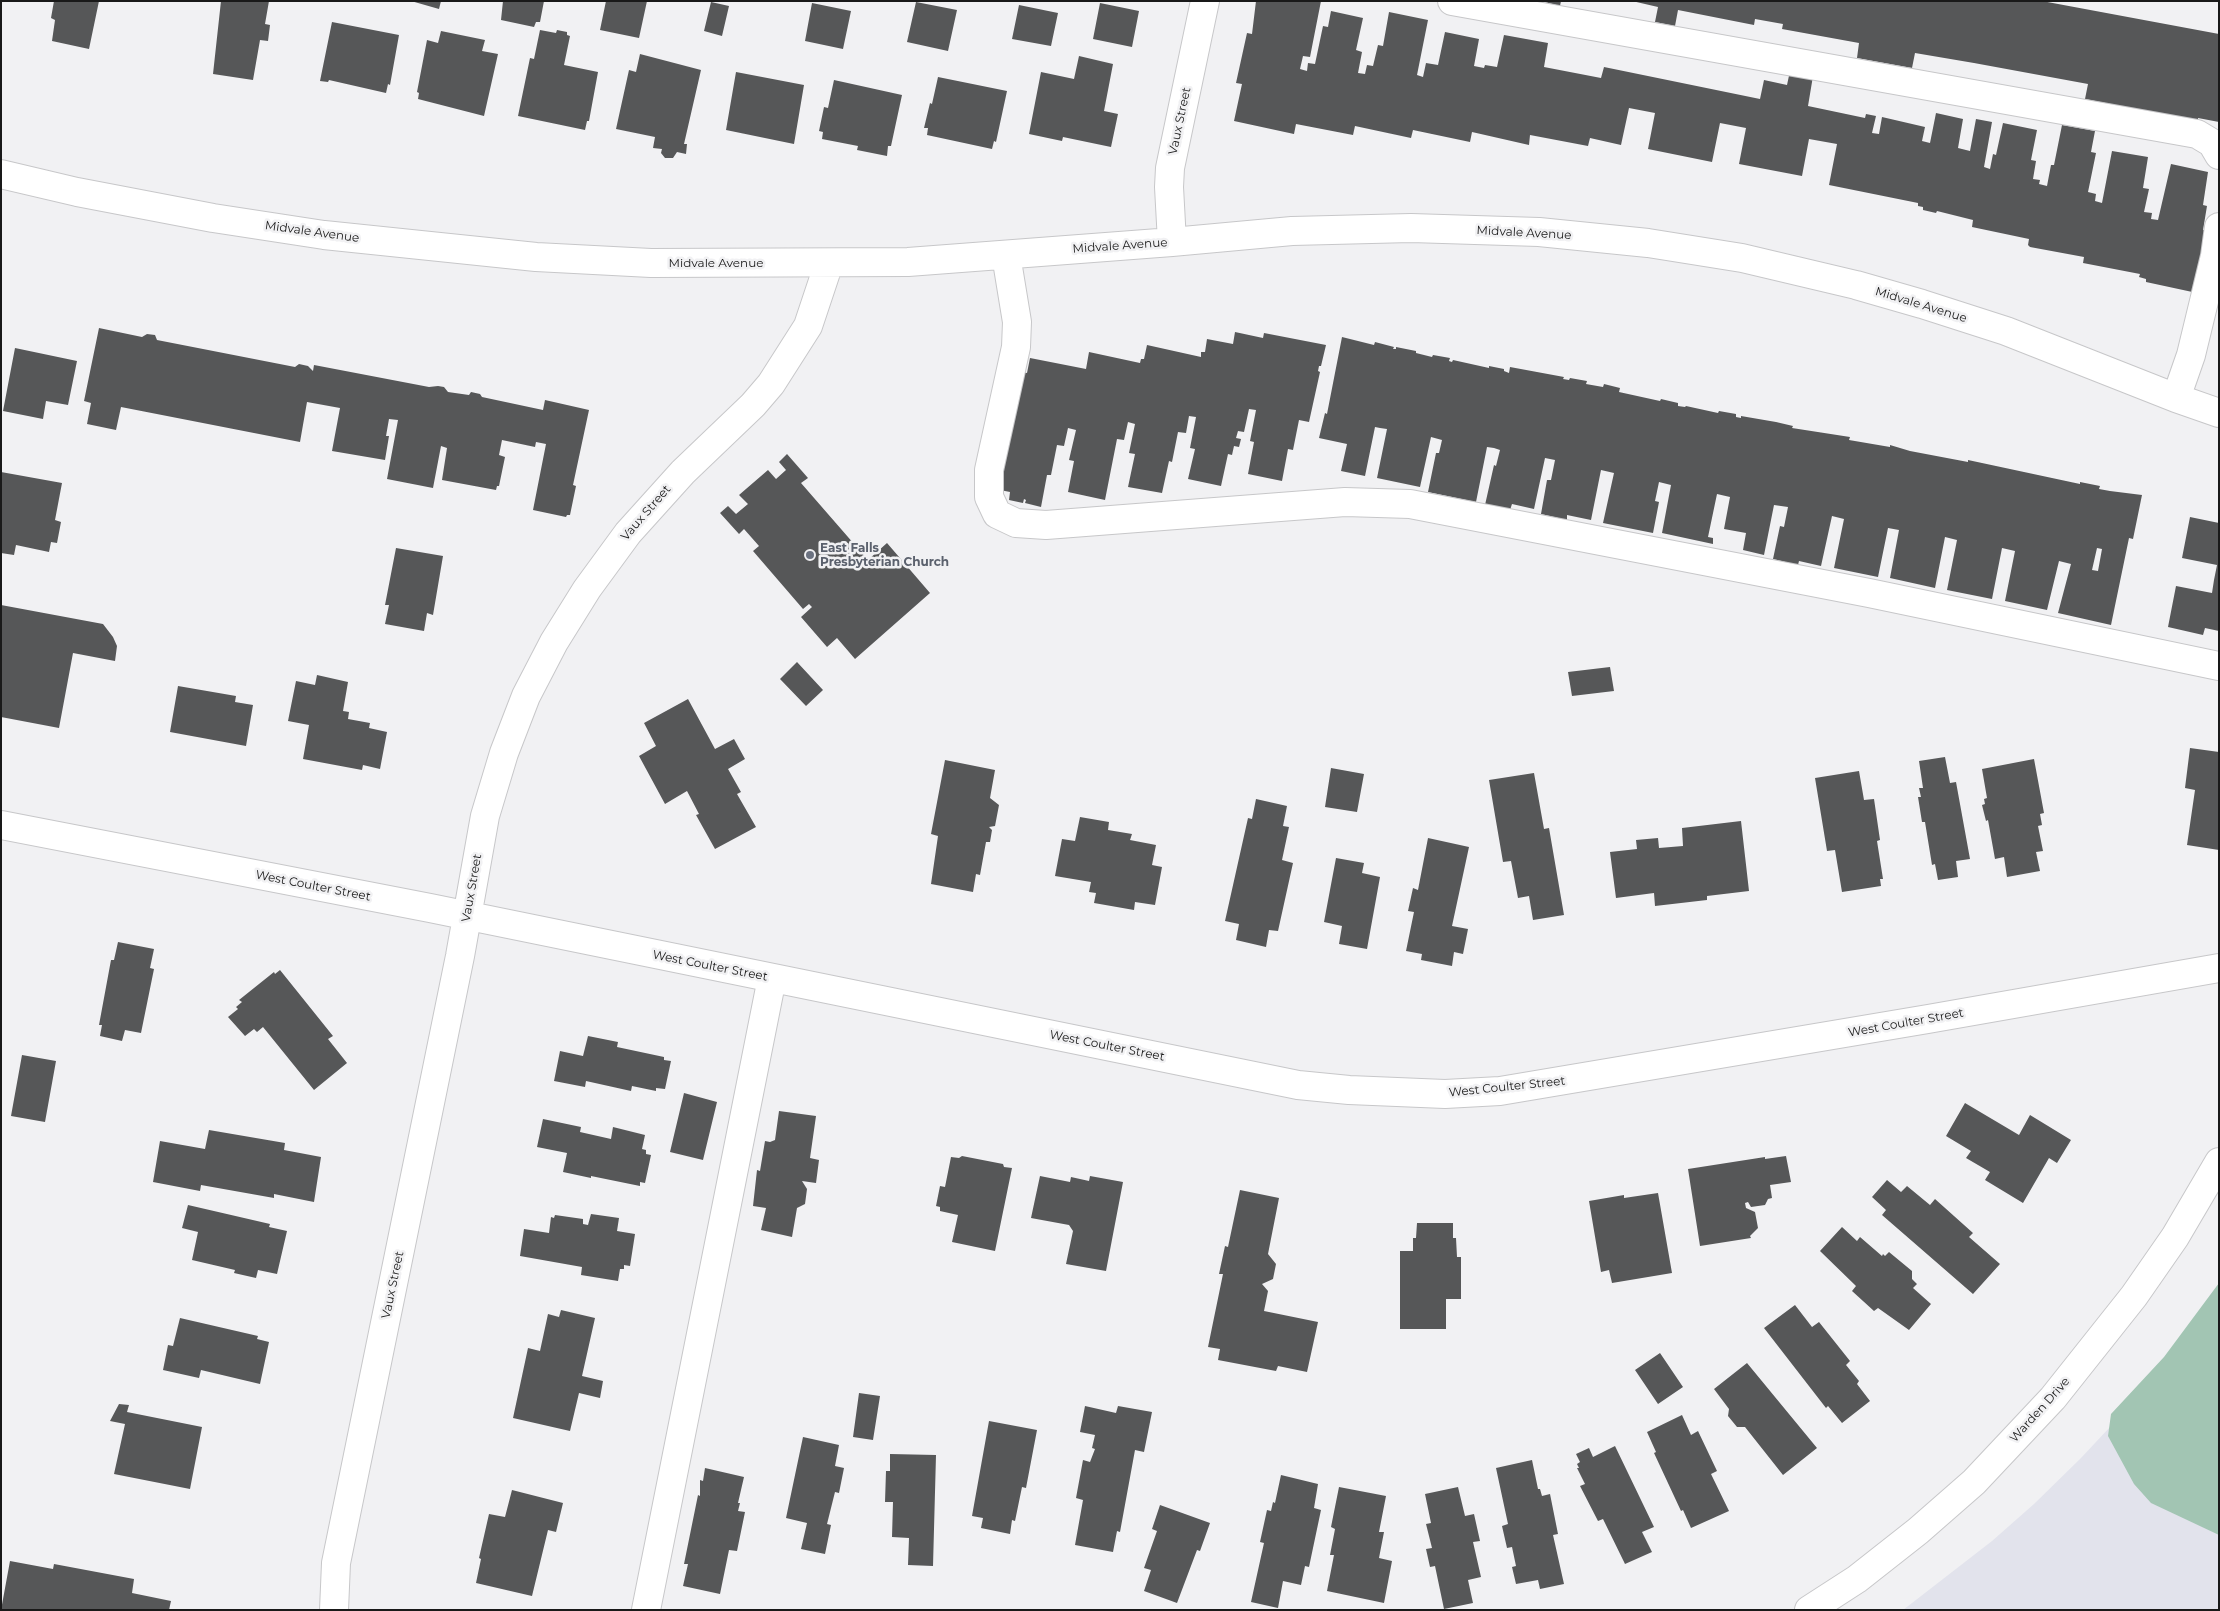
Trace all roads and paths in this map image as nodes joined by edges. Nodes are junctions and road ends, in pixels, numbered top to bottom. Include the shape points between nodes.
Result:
1 (1205, 1) edge
2 (1452, 1) edge
3 (2219, 154) edge
4 (1, 174) edge
5 (2219, 227) edge
6 (1172, 242) junction
7 (1006, 255) junction
8 (829, 263) junction
9 (2176, 398) junction
10 (2219, 413) edge
11 (2219, 666) edge
12 (1, 825) edge
13 (467, 917) junction
14 (2219, 968) edge
15 (772, 978) junction
16 (2219, 1162) edge
17 (334, 1610) edge
18 (646, 1610) edge
19 (1809, 1610) edge

1 - 6 street, Vaux Street via 1170,168
2 - 3 street via 2197,134 2212,143
4 - 8 street, Midvale Avenue via 213,218 324,235 444,248 651,263
5 - 9 street via 2191,355
6 - 7 street, Midvale Avenue
6 - 9 street, Midvale Avenue via 1292,231 1440,229 1539,232 1648,243 1742,258 1931,307 2006,332
7 - 8 street, Midvale Avenue via 908,262
7 - 11 street via 1017,322 1016,347 988,470 989,497 997,514 1016,523 1046,525 1345,502 1410,504 1869,593
8 - 13 street, Vaux Street via 808,326 786,363 753,405 683,472 628,532 554,642 526,696 504,753 485,816
9 - 10 street, Midvale Avenue
12 - 13 street, West Coulter Street
13 - 15 street, West Coulter Street
13 - 17 street, Vaux Street via 336,1563
14 - 15 street, West Coulter Street via 1500,1091 1445,1094 1368,1092 1298,1085
15 - 18 street
16 - 19 street, Warden Drive via 2140,1289 2053,1398 1974,1482 1918,1531

